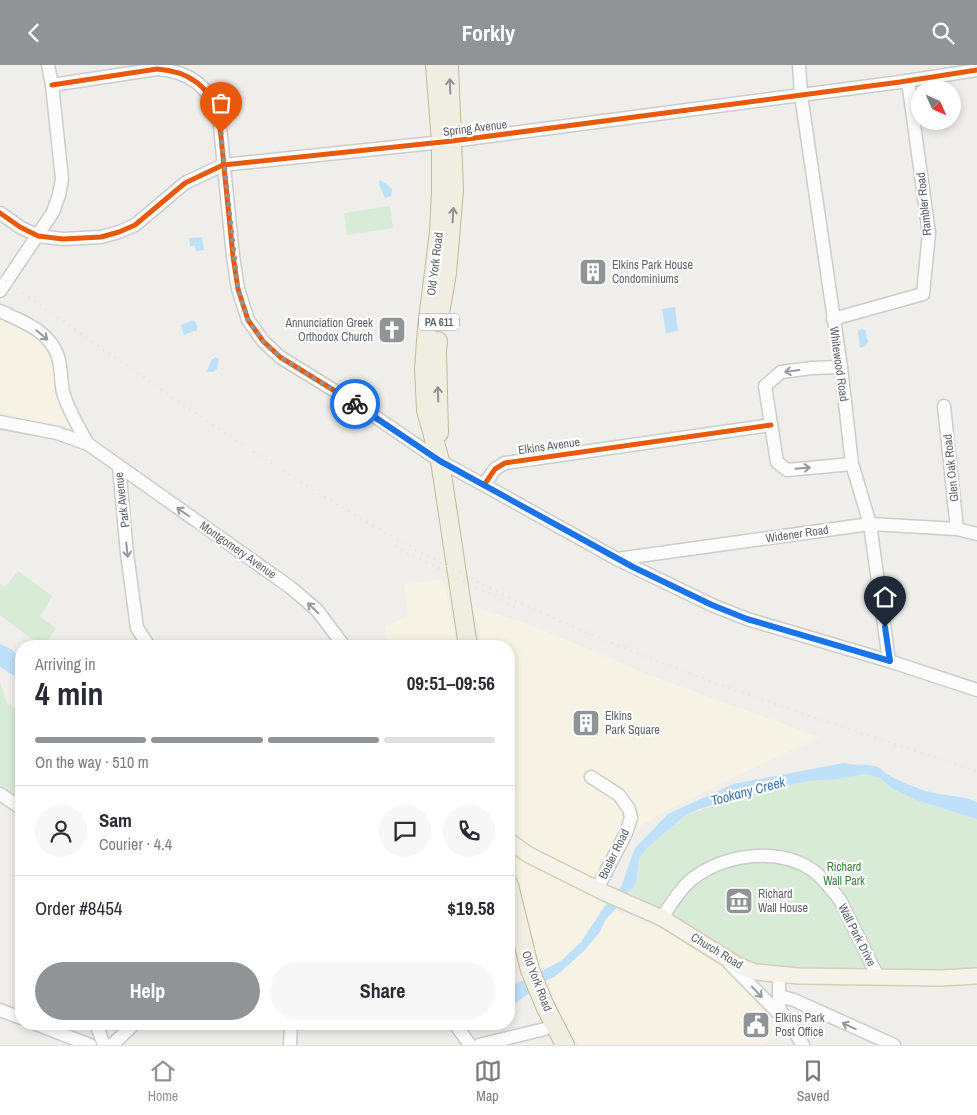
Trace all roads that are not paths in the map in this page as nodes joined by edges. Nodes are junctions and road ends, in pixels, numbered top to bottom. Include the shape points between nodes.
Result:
1 (48, 65) edge
2 (435, 65) edge
3 (449, 65) edge
4 (799, 65) edge
5 (977, 70) edge
6 (908, 81) junction
7 (52, 85) junction
8 (801, 95) junction
9 (446, 142) junction
10 (223, 165) junction
11 (0, 213) edge
12 (38, 236) junction
13 (0, 291) edge
14 (0, 311) edge
15 (833, 319) junction
16 (841, 367) junction
17 (944, 406) dead end
18 (0, 422) edge
19 (771, 425) junction
20 (88, 444) junction
21 (440, 461) junction
22 (852, 463) junction
23 (119, 467) junction
24 (484, 485) junction
25 (870, 523) junction
26 (958, 529) junction
27 (977, 534) edge
28 (617, 559) junction
29 (145, 640) edge
30 (339, 640) edge
31 (467, 640) edge
32 (890, 661) junction
33 (977, 690) edge
34 (591, 777) dead end
35 (0, 794) edge
36 (15, 804) edge
37 (515, 845) edge
38 (601, 891) junction
39 (515, 914) edge
40 (662, 919) junction
41 (515, 945) edge
42 (723, 956) junction
43 (527, 973) junction
44 (784, 975) junction
45 (977, 976) edge
46 (878, 977) junction
47 (534, 991) junction
48 (782, 999) junction
49 (0, 1010) edge
50 (15, 1016) edge
51 (791, 1026) junction
52 (545, 1029) junction
53 (51, 1030) edge
54 (98, 1030) edge
55 (128, 1030) edge
56 (291, 1030) edge
57 (459, 1030) edge
58 (90, 1045) edge
59 (104, 1045) edge
60 (112, 1045) edge
61 (290, 1045) edge
62 (470, 1045) edge
63 (479, 1045) edge
64 (554, 1045) edge
65 (565, 1045) edge
66 (803, 1045) edge
67 (894, 1045) edge

1 - 7 street
2 - 9 highway, Old York Road / PA 611
9 -> 3 highway, Old York Road / PA 611
4 - 8 street, Whitewood Road
5 - 6 street, Spring Avenue
6 - 8 street, Spring Avenue
6 - 15 street, Rambler Road via 929,233 923,294
7 - 10 street via 157,69 182,74 202,87 216,105
7 - 12 street via 62,179 53,212
8 - 9 street, Spring Avenue
8 - 15 street, Whitewood Road
9 - 10 street, Spring Avenue
9 - 21 highway, Old York Road / PA 611 via 424,369 426,410
10 - 12 street, Spring Avenue via 185,183 134,225 119,232 84,239
10 - 21 street via 238,289 248,320 263,341 280,357
11 - 12 street, Spring Avenue
12 - 13 street
14 -> 20 street, Park Avenue via 33,327 50,342 57,354 63,392
15 - 16 street, Whitewood Road
16 -> 19 street via 781,372 765,385
16 - 22 street, Whitewood Road
17 - 26 street, Glen Oak Road
18 - 20 street via 57,433
19 -> 22 street via 777,462 787,470
19 - 24 street, Elkins Avenue via 505,463 494,469
20 - 23 street, Park Avenue
21 - 24 street
21 - 31 highway, Old York Road / PA 611
22 - 25 street, Whitewood Road
23 -> 29 street, Park Avenue via 138,628
30 -> 23 street, Montgomery Avenue via 316,611 290,587
24 - 28 street
25 - 26 street, Widener Road
25 - 28 street, Widener Road
25 - 32 street, Whitewood Road
26 - 27 street, Widener Road
28 - 32 street via 747,619
32 - 33 street
34 - 38 street, Bosler Road via 619,795 631,818
35 - 36 street
37 - 38 main road, Church Road
38 - 40 main road, Church Road
39 - 43 highway, Old York Road
40 - 42 main road, Church Road
40 - 46 street, Wall Park Drive via 674,898 692,880 713,867 759,855 782,857 812,870 840,899
41 - 43 highway, Old York Road
42 - 44 main road, Church Road via 755,972
42 -> 51 street
43 - 47 highway, Old York Road
44 - 46 main road, Church Road
44 - 48 street
45 - 46 main road, Church Road
47 - 52 highway, Old York Road
47 - 65 highway, Old York Road
48 - 51 street
67 -> 48 street via 794,1000
49 - 50 street
51 - 66 street
52 - 63 street
52 - 64 highway, Old York Road
53 - 58 street
54 - 59 street
55 - 60 street
56 - 61 street
57 - 62 street

